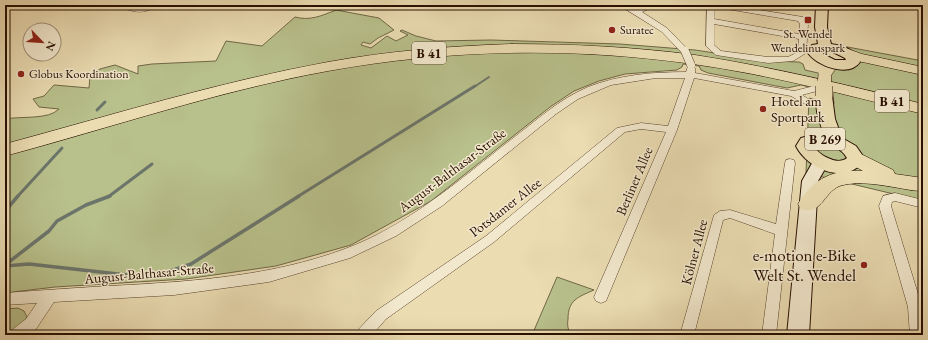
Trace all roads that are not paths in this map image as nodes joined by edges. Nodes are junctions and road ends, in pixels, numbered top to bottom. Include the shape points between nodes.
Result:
1 (124, 5) edge
2 (152, 5) edge
3 (623, 5) edge
4 (653, 5) edge
5 (711, 5) edge
6 (715, 5) edge
7 (822, 5) edge
8 (637, 12) junction
9 (711, 21) junction
10 (804, 37) junction
11 (850, 58) junction
12 (822, 63) junction
13 (691, 70) junction
14 (923, 71) edge
15 (794, 94) junction
16 (815, 95) junction
17 (923, 109) edge
18 (672, 130) junction
19 (816, 138) junction
20 (835, 141) junction
21 (5, 150) edge
22 (821, 162) junction
23 (790, 163) dead end
24 (852, 163) junction
25 (922, 185) edge
26 (808, 204) junction
27 (923, 204) edge
28 (782, 231) junction
29 (50, 296) junction
30 (601, 297) dead end
31 (5, 299) edge
32 (17, 335) edge
33 (362, 335) edge
34 (687, 335) edge
35 (769, 335) edge
36 (798, 335) edge
37 (917, 335) edge

1 - 2 street via 140,10
3 - 8 street
4 - 8 street
5 - 9 street
6 - 10 street via 800,19 804,24
7 - 12 main road, B 269
8 - 13 street, bridge via 670,34 685,51
9 - 10 street
9 - 10 street via 710,46 719,53 768,60 790,59 802,53
11 - 12 main road via 840,50
11 - 12 main road via 848,64 832,65 827,68
11 - 14 highway
12 - 16 main road, B 269, bridge
13 - 15 street, August-Balthasar-Straße
13 - 18 street, Berliner Allee
13 - 29 street, August-Balthasar-Straße via 632,78 592,89 575,97 438,203 392,233 345,254 269,276 174,289
15 - 16 street, August-Balthasar-Straße
15 - 16 street
16 - 19 main road, B 269 via 813,119 818,132
16 - 20 main road, B 269 via 824,110
17 - 21 highway, B 41 via 781,75 649,54 556,48 472,50 374,59 272,78
18 - 30 street, Berliner Allee
18 - 33 street, Potsdamer Allee via 634,125 621,130 490,239 392,307
19 - 20 main road, B 269
19 - 22 main road, B 269 via 807,142 806,150
20 - 24 main road, B 269 via 850,150
22 - 24 main road, B 269 via 836,167
22 - 26 main road via 810,181
23 - 28 street
24 - 25 highway
25 - 26 highway via 859,177 843,178 830,182
26 - 36 main road
27 - 37 street via 895,197 888,199 884,206 915,307
28 - 34 street, Kölner Allee via 730,214 718,218
28 - 35 street
29 - 31 street, August-Balthasar-Straße
29 - 32 street via 31,324

